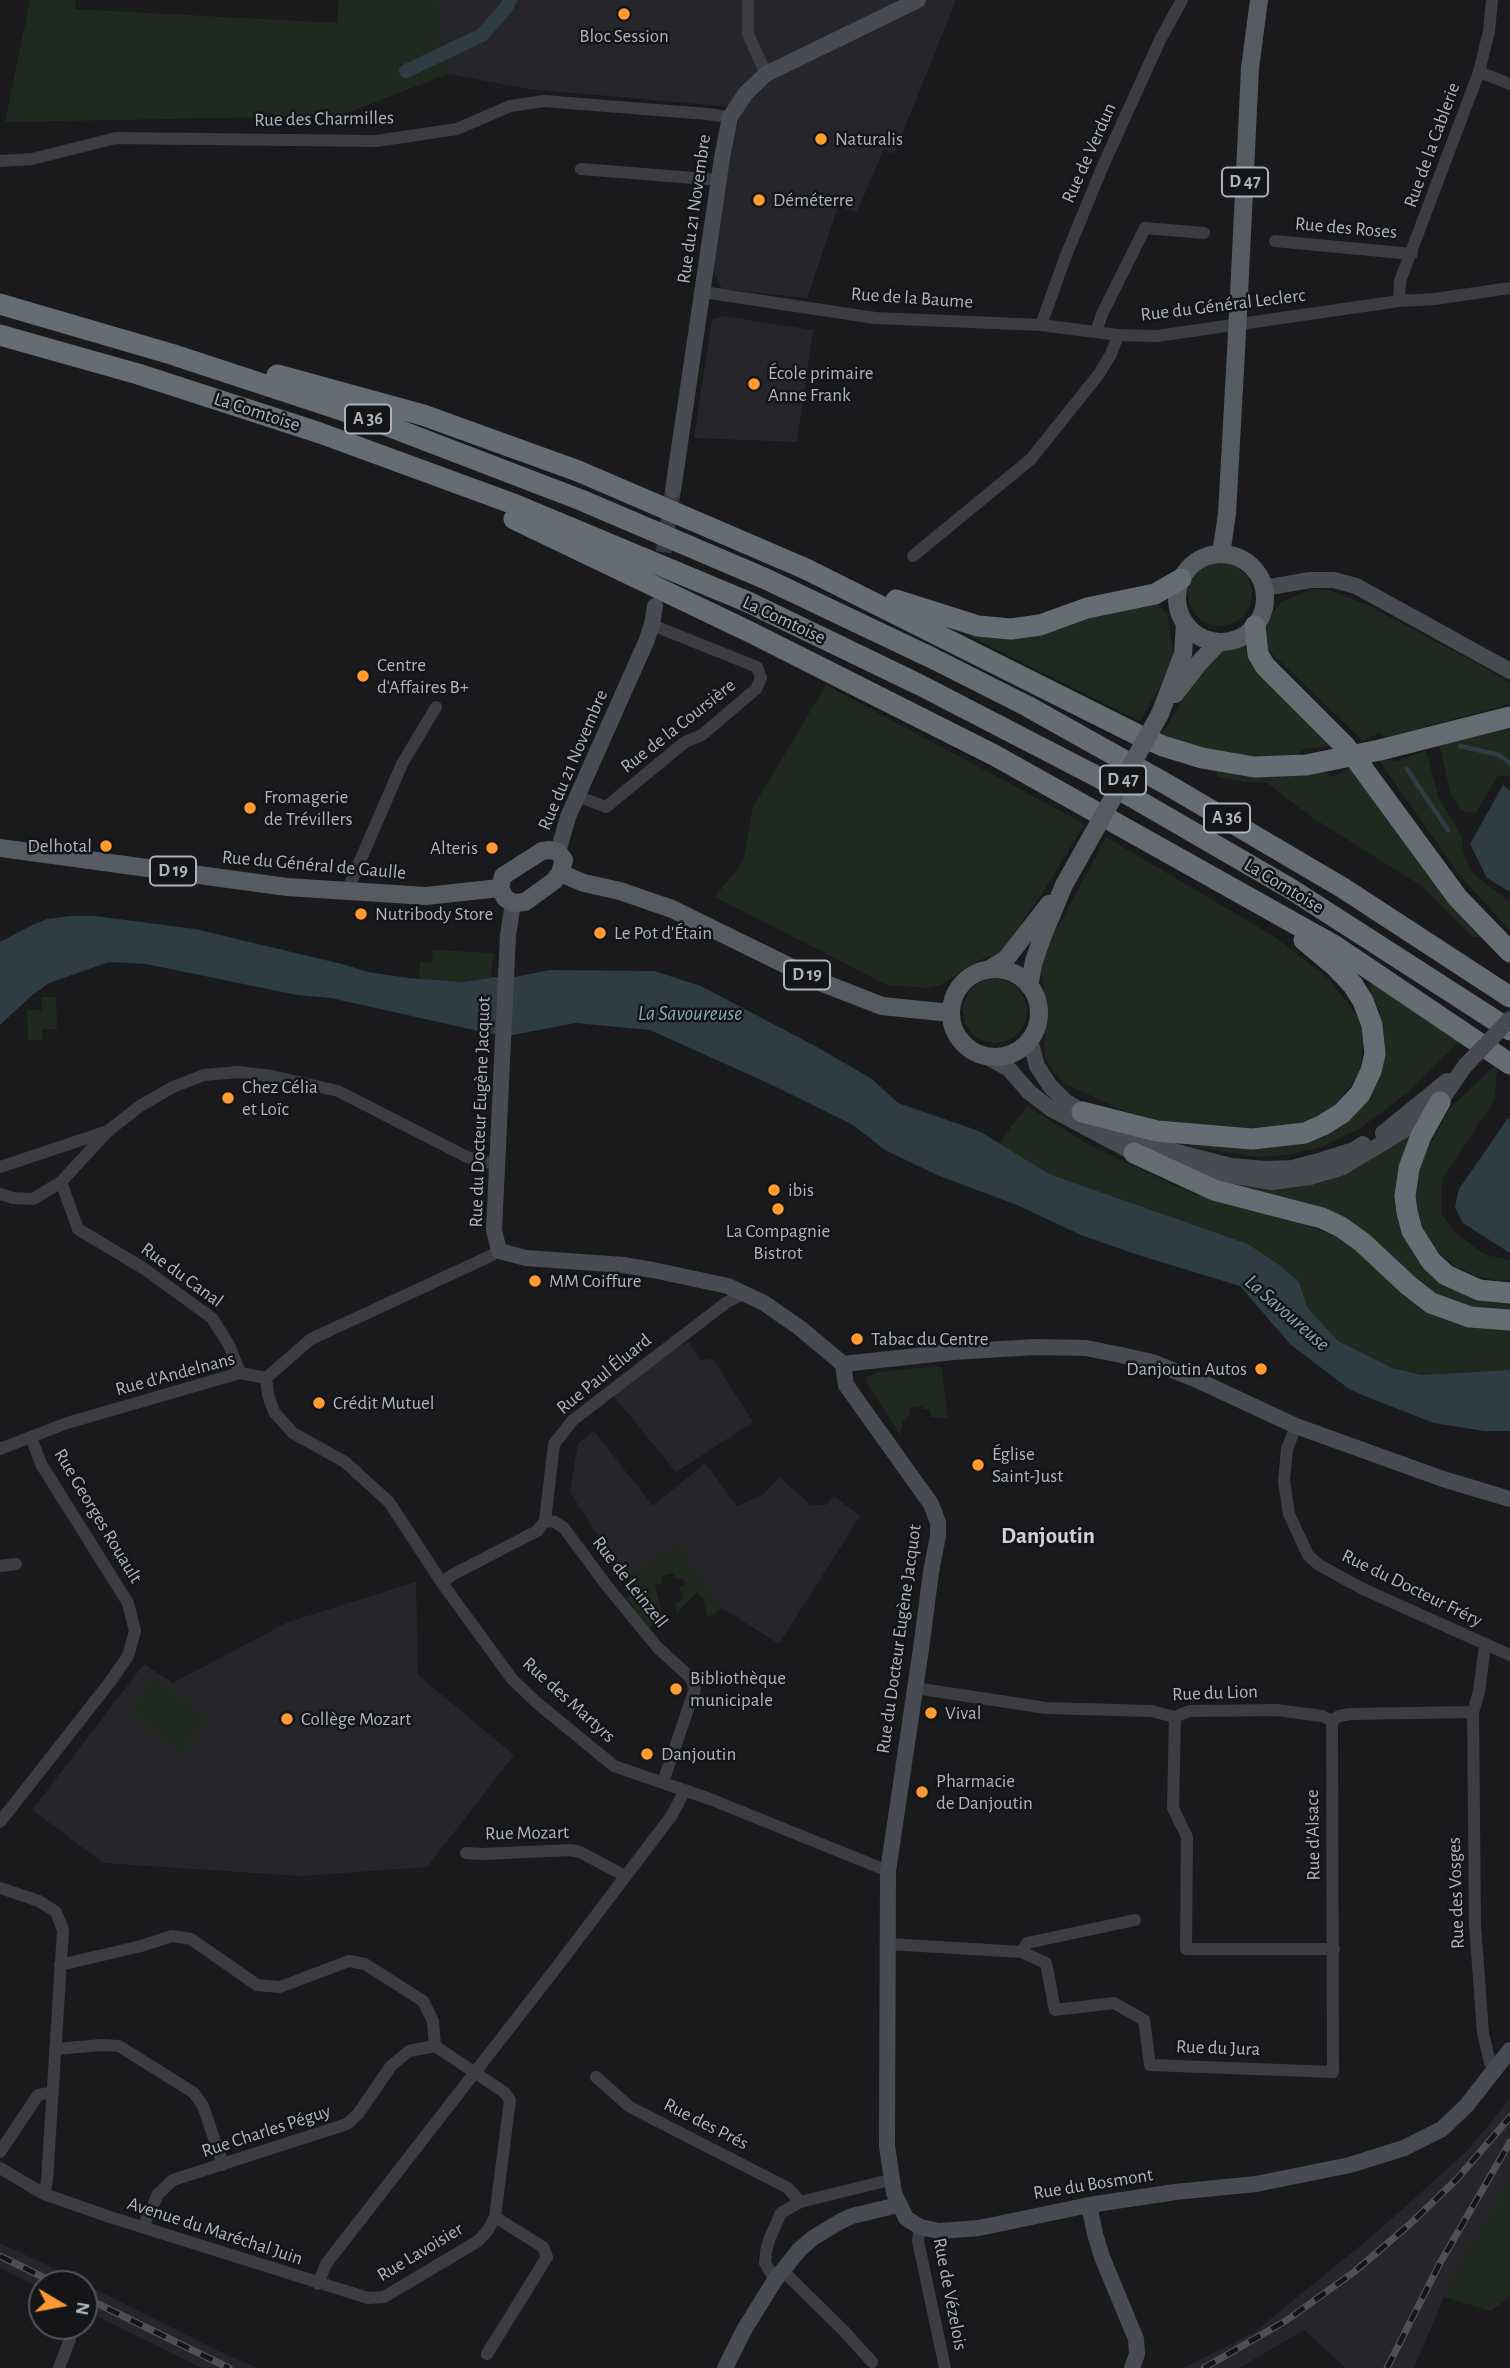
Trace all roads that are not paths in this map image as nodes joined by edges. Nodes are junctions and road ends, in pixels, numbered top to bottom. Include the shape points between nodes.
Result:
1 (748, 0) edge
2 (918, 0) edge
3 (1182, 0) edge
4 (1492, 0) edge
5 (1259, 1) edge
6 (1479, 72) junction
7 (766, 74) junction
8 (1510, 84) edge
9 (730, 117) junction
10 (0, 161) edge
11 (582, 169) dead end
12 (719, 180) junction
13 (1204, 233) dead end
14 (1275, 241) dead end
15 (1412, 254) junction
16 (1510, 288) edge
17 (704, 292) junction
18 (1399, 301) junction
19 (0, 304) edge
20 (1041, 325) junction
21 (94, 331) junction
22 (1096, 332) junction
23 (0, 335) edge
24 (1118, 335) junction
25 (320, 433) junction
26 (673, 490) tunnel mouth
27 (1222, 554) junction
28 (913, 556) dead end
29 (806, 569) junction
30 (1181, 579) junction
31 (1264, 588) junction
32 (655, 606) dead end
33 (1185, 623) junction
34 (652, 625) junction
35 (1255, 626) junction
36 (1219, 642) junction
37 (1510, 671) edge
38 (436, 707) dead end
39 (1160, 714) junction
40 (1510, 717) edge
41 (578, 796) junction
42 (0, 848) edge
43 (558, 852) junction
44 (561, 873) junction
45 (1219, 881) junction
46 (1064, 885) junction
47 (500, 888) junction
48 (347, 891) junction
49 (513, 903) junction
50 (1510, 952) edge
51 (988, 970) junction
52 (1029, 986) junction
53 (1510, 997) edge
54 (951, 1013) junction
55 (1510, 1020) edge
56 (1510, 1030) edge
57 (1030, 1040) junction
58 (986, 1056) junction
59 (1510, 1064) edge
60 (1465, 1066) junction
61 (1440, 1102) junction
62 (1082, 1112) junction
63 (108, 1131) junction
64 (1134, 1153) junction
65 (498, 1164) junction
66 (0, 1167) edge
67 (61, 1182) junction
68 (0, 1194) edge
69 (499, 1251) junction
70 (745, 1293) junction
71 (1510, 1293) edge
72 (1510, 1320) edge
73 (843, 1364) junction
74 (240, 1373) junction
75 (266, 1378) junction
76 (1296, 1426) junction
77 (31, 1437) junction
78 (0, 1449) edge
79 (1510, 1499) edge
80 (545, 1521) junction
81 (16, 1564) dead end
82 (0, 1566) edge
83 (442, 1583) junction
84 (1485, 1645) junction
85 (1510, 1655) edge
86 (915, 1688) junction
87 (1474, 1712) junction
88 (1175, 1717) junction
89 (1332, 1721) junction
90 (663, 1782) junction
91 (684, 1790) junction
92 (0, 1822) edge
93 (466, 1853) dead end
94 (888, 1871) junction
95 (625, 1877) junction
96 (0, 1888) edge
97 (1135, 1920) dead end
98 (888, 1944) junction
99 (1334, 1949) junction
100 (1022, 1952) junction
101 (60, 1965) junction
102 (435, 2046) junction
103 (55, 2049) junction
104 (1510, 2050) edge
105 (1495, 2070) junction
106 (475, 2072) junction
107 (596, 2077) dead end
108 (52, 2092) junction
109 (0, 2152) edge
110 (223, 2165) junction
111 (0, 2168) edge
112 (890, 2180) junction
113 (44, 2194) junction
114 (800, 2202) junction
115 (898, 2205) junction
116 (1089, 2205) junction
117 (495, 2217) junction
118 (143, 2227) junction
119 (920, 2227) junction
120 (778, 2275) junction
121 (318, 2284) junction
122 (70, 2340) edge
123 (487, 2354) dead end
124 (872, 2362) dead end
125 (58, 2368) edge
126 (725, 2368) edge
127 (945, 2368) edge
128 (1132, 2368) edge

1 - 7 street via 748,34
2 - 7 street, Rue du 21 Novembre
3 - 20 street, Rue de Verdun via 1102,168
4 - 6 street, Rue de la Cablerie
5 - 27 main road, D 47, bridge via 1250,68
6 - 8 street
6 - 15 street, Rue de la Cablerie
7 - 9 street, Rue du 21 Novembre
9 - 10 street, Rue des Charmilles via 544,101 510,106 457,129 376,141 116,138 32,159
9 - 12 street, Rue du 21 Novembre
11 - 12 street
12 - 17 street, Rue du 21 Novembre
13 - 22 street via 1145,228
14 - 15 street, Rue des Roses
15 - 18 street, Rue de la Cablerie via 1400,281
16 - 18 street, Rue du Général Leclerc
17 - 20 street, Rue de la Baume via 875,318
17 - 26 street, Rue du 21 Novembre
18 - 24 street, Rue du Général Leclerc via 1157,336
19 - 21 highway, La Comtoise / A 36
20 - 22 street, Rue de la Baume
21 - 29 highway via 339,390 454,425 589,475
21 - 53 highway, La Comtoise / A 36 via 299,395 461,453 625,518 827,608 1027,706 1225,817
22 - 24 street, Rue de la Baume
23 - 25 highway, La Comtoise / A 36 via 150,377
24 - 28 street, Rue du Général Leclerc via 1098,374 1031,460
25 - 45 highway via 569,544 775,644 994,755
25 - 56 highway, La Comtoise / A 36 via 625,550 920,685 1096,776 1218,846
27 - 30 main road via 1198,560
27 - 31 main road via 1248,564
29 - 30 highway via 946,617 998,629 1032,627 1087,608 1155,594
29 - 40 highway via 1136,734 1222,763 1269,768 1306,765
30 - 33 main road via 1177,598
31 - 35 main road via 1264,608
31 - 37 street via 1323,579 1356,586
32 - 34 street, Rue du 21 Novembre
33 - 36 main road via 1199,636
33 - 39 main road, D 47 via 1183,654
34 - 41 street, Rue du 21 Novembre
34 - 41 street, Rue de la Coursière via 757,667 761,678 756,689 702,735 685,742 606,807
35 - 36 main road via 1235,639
35 - 50 highway, bridge via 1258,654 1265,666 1345,746 1457,897
36 - 39 main road, D 47
38 - 48 street via 402,764
39 - 46 main road, D 47, bridge
41 - 43 street, Rue du 21 Novembre
42 - 48 main road, Rue du Général de Gaulle / D 19
43 - 44 main road via 564,860
43 - 47 main road via 542,850 503,876
44 - 49 main road via 525,902
44 - 54 main road, D 19 via 672,909 823,983 882,1006
45 - 59 highway via 1335,946
45 - 62 highway via 1323,955 1359,993 1375,1043 1365,1086 1348,1108 1330,1121 1305,1133 1275,1138 1174,1133
46 - 51 main road, D 47 via 1006,959
46 - 52 main road, D 47 via 1036,954
47 - 48 main road, Rue du Général de Gaulle / D 19 via 426,896
47 - 49 main road
49 - 65 street, Rue du Docteur Eugène Jacquot
51 - 52 main road via 1011,973
51 - 54 main road via 962,985
52 - 57 main road via 1039,1013
54 - 58 main road via 964,1044
55 - 60 street, bridge
57 - 58 main road via 1015,1052
57 - 62 street via 1043,1076 1057,1094
58 - 64 street via 1009,1069 1051,1109
60 - 61 street
60 - 62 street via 1354,1150 1292,1168 1231,1166 1177,1152
61 - 64 street via 1372,1151 1343,1167 1310,1177 1272,1182
61 - 71 highway via 1409,1168 1405,1196 1412,1231 1446,1275 1479,1290
63 - 65 street via 173,1087 204,1075 238,1072 338,1091 467,1157
63 - 66 street
63 - 67 street
64 - 72 highway via 1214,1190 1322,1218 1362,1242 1431,1303 1470,1317
65 - 69 street, Rue du Docteur Eugène Jacquot via 494,1230
67 - 68 street via 33,1199
67 - 74 street, Rue du Canal via 78,1229 144,1268 212,1318
69 - 70 street, Rue du Docteur Eugène Jacquot via 526,1258 636,1267
69 - 75 street via 311,1339
70 - 73 street, Rue du Docteur Eugène Jacquot via 781,1314
70 - 80 street, Rue Paul Éluard via 573,1420 554,1444
73 - 76 street via 993,1349 1086,1348 1152,1362
73 - 86 street, Rue du Docteur Eugène Jacquot via 846,1385 931,1504 938,1522
74 - 75 street, Rue d'Andelnans
74 - 77 street, Rue d'Andelnans
75 - 83 street, Rue des Martyrs via 274,1412 293,1433 345,1462 389,1502
76 - 79 street
76 - 84 street, Rue du Docteur Fréry via 1287,1449 1284,1482 1289,1514 1308,1555 1363,1589
77 - 78 street, Rue d'Andelnans
77 - 92 street, Rue Georges Rouault via 41,1464 128,1603 135,1631 128,1656 110,1682
80 - 83 street via 537,1531
80 - 90 street, Rue de Leinzell via 564,1528 658,1648 691,1678 695,1689
81 - 82 street
83 - 90 street, Rue des Martyrs via 512,1679 536,1702 614,1766
84 - 85 street, Rue du Docteur Fréry
84 - 87 street, Rue des Vosges
86 - 88 street, Rue du Lion via 1046,1708 1151,1711
86 - 94 street, Rue du Docteur Eugène Jacquot
87 - 89 street, Rue du Lion via 1350,1714
87 - 105 street, Rue des Vosges via 1475,1926 1483,2032
88 - 89 street, Rue du Lion via 1188,1711 1276,1710
88 - 99 street via 1174,1808 1187,1837 1186,1949
89 - 99 street, Rue d'Alsace
90 - 91 street, Rue des Martyrs
91 - 94 street, Rue des Martyrs
91 - 95 street, Avenue du Maréchal Juin via 672,1815
93 - 95 street, Rue Mozart via 570,1850
94 - 98 street, Rue du Docteur Eugène Jacquot
95 - 106 street, Avenue du Maréchal Juin
96 - 101 street via 56,1912 62,1930
97 - 100 street via 1027,1942
98 - 100 street
98 - 112 street, Rue du Docteur Eugène Jacquot
99 - 100 street, Rue du Jura via 1333,2072 1150,2065 1144,2020 1114,2003 1055,2010 1046,1963
101 - 102 street via 172,1936 191,1939 257,1985 280,1987 349,1961 365,1964 423,2001 433,2021
101 - 103 street
102 - 106 street
102 - 110 street, Rue Charles Péguy via 409,2051 391,2066 347,2124
103 - 108 street
103 - 110 street via 119,2046 194,2092
104 - 105 street, Rue du Bosmont
105 - 116 street, Rue du Bosmont via 1442,2129 1368,2160 1256,2184
106 - 117 street via 510,2100
106 - 121 street, Avenue du Maréchal Juin via 326,2264
107 - 114 street, Rue des Prés via 631,2107 788,2188
108 - 109 street via 38,2095
108 - 113 street
110 - 118 street, Rue Charles Péguy via 173,2180 158,2193
111 - 113 street, Avenue du Maréchal Juin
112 - 114 street
112 - 115 street, Rue du Docteur Eugène Jacquot
113 - 118 street, Avenue du Maréchal Juin
114 - 120 street via 781,2213 769,2240 765,2263
115 - 119 street via 906,2218
115 - 120 street via 852,2216 827,2229 800,2249
116 - 119 street, Rue du Bosmont via 979,2228 939,2231
116 - 128 street via 1102,2257 1136,2339
117 - 121 street, Rue Lavoisier via 478,2241 384,2297 368,2298
117 - 123 street via 543,2247 547,2257
118 - 121 street, Avenue du Maréchal Juin
119 - 127 street, Rue de Vézelois via 918,2241
120 - 124 street via 844,2331
120 - 126 street
122 - 125 street

